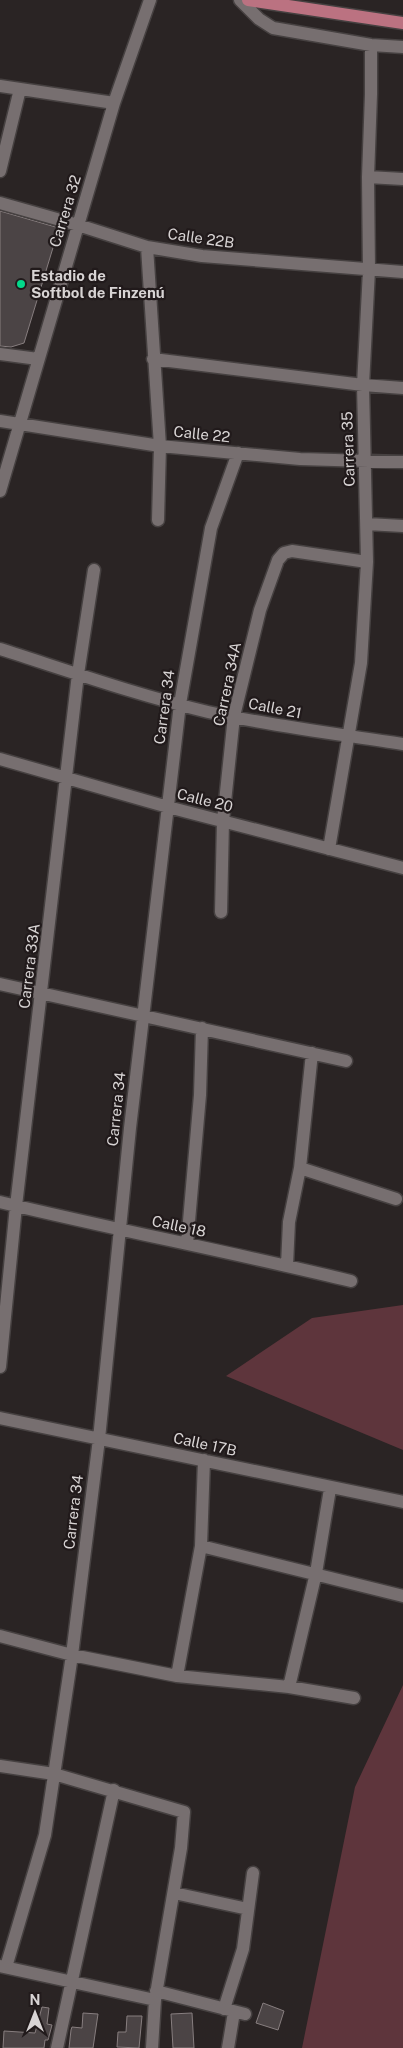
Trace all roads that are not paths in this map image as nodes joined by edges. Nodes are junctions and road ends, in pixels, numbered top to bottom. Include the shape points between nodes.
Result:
1 (150, 0) edge
2 (240, 0) edge
3 (248, 0) edge
4 (403, 23) edge
5 (371, 46) junction
6 (403, 47) edge
7 (0, 86) edge
8 (20, 89) junction
9 (114, 103) junction
10 (0, 171) edge
11 (368, 177) junction
12 (403, 179) edge
13 (0, 203) edge
14 (78, 225) junction
15 (147, 247) junction
16 (368, 270) junction
17 (403, 272) edge
18 (0, 354) edge
19 (38, 359) junction
20 (153, 359) junction
21 (363, 385) junction
22 (403, 388) edge
23 (0, 421) edge
24 (18, 424) junction
25 (160, 446) junction
26 (238, 453) junction
27 (365, 460) junction
28 (403, 462) edge
29 (0, 491) edge
30 (158, 520) dead end
31 (367, 524) junction
32 (403, 526) edge
33 (367, 562) junction
34 (94, 570) dead end
35 (0, 649) edge
36 (78, 674) junction
37 (180, 704) junction
38 (234, 716) junction
39 (348, 736) junction
40 (403, 744) edge
41 (0, 759) edge
42 (66, 778) junction
43 (168, 807) junction
44 (223, 820) junction
45 (329, 849) junction
46 (403, 868) edge
47 (220, 912) dead end
48 (0, 984) edge
49 (42, 993) junction
50 (144, 1014) junction
51 (202, 1028) junction
52 (312, 1053) junction
53 (346, 1061) dead end
54 (300, 1168) junction
55 (396, 1198) dead end
56 (0, 1202) edge
57 (16, 1206) junction
58 (120, 1230) junction
59 (187, 1244) junction
60 (287, 1265) junction
61 (351, 1281) dead end
62 (0, 1367) edge
63 (0, 1418) edge
64 (98, 1439) junction
65 (204, 1460) junction
66 (330, 1489) junction
67 (403, 1502) edge
68 (201, 1546) junction
69 (316, 1573) junction
70 (403, 1596) edge
71 (0, 1636) edge
72 (72, 1655) junction
73 (177, 1676) junction
74 (289, 1687) junction
75 (354, 1698) dead end
76 (0, 1766) edge
77 (54, 1774) junction
78 (114, 1790) junction
79 (253, 1873) dead end
80 (174, 1893) junction
81 (248, 1909) junction
82 (3, 1966) edge
83 (72, 1981) junction
84 (156, 1996) junction
85 (234, 2012) junction
86 (56, 2048) edge
87 (152, 2048) edge
88 (228, 2048) edge

1 - 9 street, Carrera 32
2 - 5 street via 273,28
3 - 4 main road
5 - 6 street
5 - 11 street, Carrera 35
7 - 8 street
8 - 9 street
8 - 10 street
9 - 14 street, Carrera 32
11 - 12 street
11 - 16 street, Carrera 35
13 - 14 street, Calle 22B
14 - 15 street, Calle 22B
14 - 19 street, Carrera 32
15 - 16 street, Calle 22B via 202,256
15 - 20 street
16 - 17 street, Calle 22B
16 - 21 street, Carrera 35
18 - 19 street
19 - 24 street, Carrera 32
20 - 21 street
20 - 25 street
21 - 22 street
21 - 27 street, Carrera 35
23 - 24 street, Calle 22
24 - 25 street, Calle 22
24 - 29 street, Carrera 32
25 - 26 street, Calle 22
25 - 30 street
26 - 27 street, Calle 22 via 300,459
26 - 37 street, Carrera 34 via 211,528
27 - 28 street, Calle 22
27 - 31 street, Carrera 35
31 - 32 street
31 - 33 street, Carrera 35
33 - 38 street, Carrera 34A via 292,551 284,553 278,560 260,610
33 - 39 street, Carrera 35 via 360,663
34 - 36 street, Carrera 33A
35 - 36 street, Calle 21
36 - 37 street, Calle 21
36 - 42 street, Carrera 33A
37 - 38 street, Calle 21
37 - 43 street, Carrera 34
38 - 39 street, Calle 21
38 - 44 street, Carrera 34A
39 - 40 street, Calle 21
39 - 45 street, Carrera 35
41 - 42 street, Calle 20
42 - 43 street, Calle 20
42 - 49 street, Carrera 33A
43 - 44 street, Calle 20
43 - 50 street, Carrera 34
44 - 45 street, Calle 20
44 - 47 street, Carrera 34A
45 - 46 street, Calle 20
48 - 49 street
49 - 50 street
49 - 57 street, Carrera 33A
50 - 51 street
50 - 58 street, Carrera 34
51 - 52 street
51 - 59 street via 200,1095
52 - 53 street
52 - 54 street
54 - 55 street
54 - 60 street via 289,1222
56 - 57 street, Calle 18
57 - 58 street, Calle 18
57 - 62 street, Carrera 33A
58 - 59 street, Calle 18
58 - 64 street, Carrera 34
59 - 60 street, Calle 18
60 - 61 street, Calle 18
63 - 64 street, Calle 17B
64 - 65 street, Calle 17B
64 - 72 street, Carrera 34
65 - 66 street, Calle 17B
65 - 68 street
66 - 67 street, Calle 17B
66 - 69 street
68 - 69 street
68 - 73 street
69 - 70 street
69 - 74 street
71 - 72 street
72 - 73 street
72 - 77 street, Carrera 34
73 - 74 street
74 - 75 street
76 - 77 street
77 - 78 street
77 - 82 street, Carrera 34 via 45,1835
78 - 80 street via 184,1812
78 - 83 street
79 - 81 street
80 - 81 street
80 - 84 street
81 - 85 street
82 - 83 street
83 - 84 street
83 - 86 street
84 - 85 street
84 - 87 street
85 - 88 street

